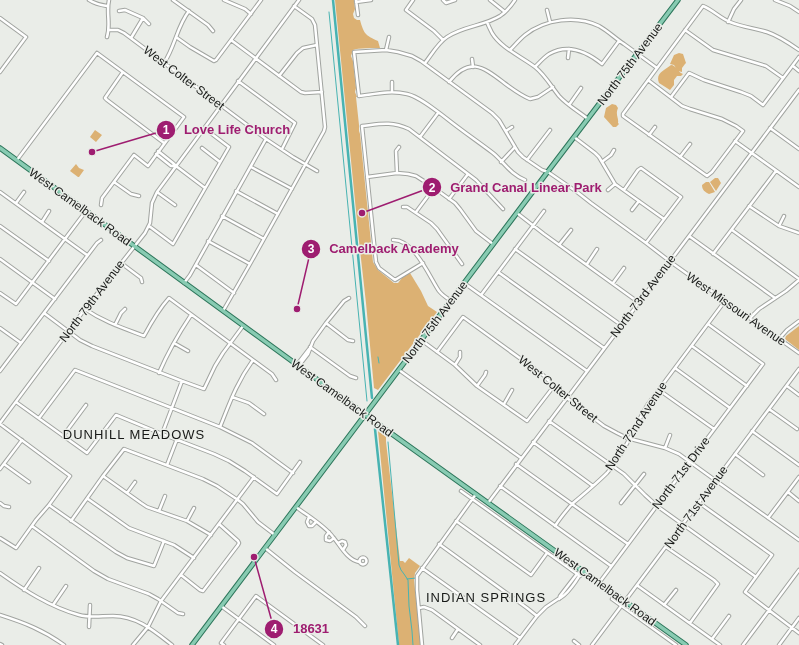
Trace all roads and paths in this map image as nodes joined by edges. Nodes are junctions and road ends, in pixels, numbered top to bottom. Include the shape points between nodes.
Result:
1 (89, 0) edge
2 (108, 0) edge
3 (173, 0) edge
4 (224, 0) edge
5 (261, 0) edge
6 (299, 0) edge
7 (371, 0) edge
8 (413, 0) edge
9 (443, 0) edge
10 (455, 0) edge
11 (490, 0) edge
12 (515, 0) edge
13 (678, 0) edge
14 (741, 0) edge
15 (775, 0) edge
16 (356, 1) edge
17 (107, 6) junction
18 (294, 6) junction
19 (547, 10) dead end
20 (118, 11) dead end
21 (189, 11) junction
22 (505, 12) junction
23 (799, 12) edge
24 (250, 14) junction
25 (358, 15) dead end
26 (0, 18) edge
27 (143, 18) junction
28 (487, 22) junction
29 (550, 22) junction
30 (728, 22) junction
31 (150, 24) dead end
32 (109, 30) junction
33 (685, 30) junction
34 (213, 31) dead end
35 (107, 37) dead end
36 (176, 37) junction
37 (389, 37) dead end
38 (131, 38) junction
39 (231, 40) junction
40 (444, 40) junction
41 (619, 41) junction
42 (317, 45) junction
43 (569, 49) junction
44 (386, 50) junction
45 (510, 50) junction
46 (799, 50) edge
47 (638, 53) junction
48 (799, 57) edge
49 (256, 58) junction
50 (472, 58) dead end
51 (568, 58) dead end
52 (164, 63) junction
53 (425, 63) junction
54 (792, 66) junction
55 (473, 67) junction
56 (535, 68) junction
57 (657, 68) junction
58 (799, 70) edge
59 (0, 72) edge
60 (123, 72) junction
61 (279, 76) junction
62 (783, 78) junction
63 (648, 80) junction
64 (238, 82) junction
65 (392, 82) dead end
66 (449, 82) junction
67 (553, 88) junction
68 (581, 88) dead end
69 (799, 90) edge
70 (322, 92) junction
71 (392, 92) junction
72 (671, 97) junction
73 (221, 105) junction
74 (569, 105) junction
75 (438, 113) junction
76 (588, 119) junction
77 (512, 127) dead end
78 (655, 127) dead end
79 (204, 128) junction
80 (770, 128) junction
81 (550, 130) dead end
82 (506, 131) junction
83 (649, 135) junction
84 (574, 137) junction
85 (266, 138) junction
86 (420, 138) junction
87 (735, 141) junction
88 (164, 143) junction
89 (690, 144) dead end
90 (399, 147) dead end
91 (0, 148) edge
92 (202, 148) dead end
93 (515, 148) junction
94 (282, 149) junction
95 (799, 149) edge
96 (614, 150) dead end
97 (157, 153) junction
98 (752, 153) junction
99 (680, 157) junction
100 (17, 160) junction
101 (527, 160) junction
102 (603, 161) junction
103 (220, 162) junction
104 (501, 162) junction
105 (305, 165) junction
106 (176, 166) junction
107 (251, 166) junction
108 (317, 171) dead end
109 (776, 171) junction
110 (548, 172) junction
111 (397, 173) junction
112 (468, 173) junction
113 (367, 177) junction
114 (525, 180) dead end
115 (114, 182) junction
116 (615, 184) junction
117 (799, 187) edge
118 (205, 188) junction
119 (434, 188) junction
120 (292, 189) junction
121 (608, 190) dead end
122 (624, 190) junction
123 (236, 191) junction
124 (0, 192) edge
125 (24, 192) dead end
126 (157, 192) junction
127 (139, 196) dead end
128 (449, 199) junction
129 (639, 201) junction
130 (16, 204) junction
131 (101, 205) dead end
132 (175, 205) dead end
133 (749, 206) junction
134 (404, 207) dead end
135 (503, 209) dead end
136 (632, 210) dead end
137 (49, 211) dead end
138 (86, 211) junction
139 (544, 211) dead end
140 (416, 212) junction
141 (517, 213) junction
142 (278, 214) junction
143 (222, 216) junction
144 (784, 216) dead end
145 (664, 219) junction
146 (42, 222) junction
147 (533, 225) junction
148 (0, 226) edge
149 (149, 226) junction
150 (779, 226) junction
151 (570, 230) dead end
152 (732, 230) junction
153 (799, 233) edge
154 (689, 236) junction
155 (65, 239) junction
156 (264, 239) junction
157 (102, 240) dead end
158 (393, 240) dead end
159 (208, 241) junction
160 (646, 243) junction
161 (493, 244) junction
162 (559, 245) junction
163 (134, 246) junction
164 (515, 249) junction
165 (597, 249) dead end
166 (713, 254) junction
167 (88, 255) junction
168 (780, 258) dead end
169 (0, 259) edge
170 (49, 261) junction
171 (670, 261) junction
172 (776, 262) junction
173 (121, 263) junction
174 (422, 263) junction
175 (196, 264) junction
176 (250, 264) junction
177 (462, 264) dead end
178 (587, 264) junction
179 (624, 268) dead end
180 (498, 272) junction
181 (799, 280) edge
182 (142, 282) dead end
183 (32, 283) junction
184 (184, 283) junction
185 (464, 283) junction
186 (613, 283) junction
187 (0, 293) edge
188 (234, 293) junction
189 (481, 295) junction
190 (349, 298) dead end
191 (775, 298) junction
192 (55, 299) junction
193 (451, 301) junction
194 (725, 301) junction
195 (638, 302) junction
196 (86, 309) junction
197 (125, 309) dead end
198 (223, 311) junction
199 (44, 313) junction
200 (191, 315) junction
201 (750, 318) junction
202 (799, 321) edge
203 (326, 323) junction
204 (708, 324) junction
205 (115, 325) junction
206 (621, 325) junction
207 (243, 326) junction
208 (0, 328) edge
209 (68, 332) junction
210 (779, 339) junction
211 (421, 340) junction
212 (353, 341) dead end
213 (21, 343) junction
214 (174, 343) junction
215 (230, 343) junction
216 (692, 346) junction
217 (310, 348) junction
218 (604, 348) junction
219 (188, 351) dead end
220 (437, 352) junction
221 (460, 352) dead end
222 (799, 354) edge
223 (253, 360) junction
224 (0, 364) edge
225 (455, 364) junction
226 (4, 366) junction
227 (297, 366) junction
228 (675, 368) junction
229 (799, 369) edge
230 (399, 370) junction
231 (0, 371) edge
232 (586, 371) junction
233 (486, 372) dead end
234 (160, 373) junction
235 (356, 378) dead end
236 (276, 380) dead end
237 (182, 382) junction
238 (477, 386) junction
239 (554, 386) junction
240 (747, 386) junction
241 (787, 386) junction
242 (512, 390) dead end
243 (658, 390) junction
244 (799, 395) edge
245 (232, 396) junction
246 (566, 398) junction
247 (16, 402) junction
248 (504, 404) junction
249 (86, 405) dead end
250 (171, 408) junction
251 (730, 408) junction
252 (769, 409) junction
253 (264, 414) dead end
254 (365, 415) junction
255 (39, 418) junction
256 (549, 421) junction
257 (0, 423) edge
258 (220, 427) junction
259 (797, 429) dead end
260 (714, 430) junction
261 (752, 431) junction
262 (162, 434) junction
263 (670, 435) dead end
264 (63, 436) junction
265 (177, 439) junction
266 (629, 439) junction
267 (22, 440) junction
268 (533, 442) junction
269 (665, 448) junction
270 (735, 454) junction
271 (521, 458) junction
272 (690, 461) junction
273 (300, 462) dead end
274 (4, 464) junction
275 (516, 464) junction
276 (167, 465) junction
277 (799, 465) edge
278 (612, 466) junction
279 (0, 469) edge
280 (293, 472) junction
281 (644, 474) dead end
282 (763, 475) dead end
283 (103, 476) junction
284 (799, 477) edge
285 (254, 478) junction
286 (715, 480) junction
287 (29, 482) dead end
288 (135, 482) dead end
289 (635, 485) junction
290 (500, 486) junction
291 (593, 486) junction
292 (461, 491) dead end
293 (788, 492) junction
294 (127, 493) junction
295 (476, 494) junction
296 (165, 496) dead end
297 (88, 499) junction
298 (472, 499) junction
299 (238, 500) junction
300 (799, 500) edge
301 (698, 502) junction
302 (0, 503) edge
303 (488, 503) junction
304 (621, 503) dead end
305 (572, 504) junction
306 (49, 505) junction
307 (657, 506) junction
308 (9, 507) dead end
309 (296, 507) junction
310 (194, 508) dead end
311 (159, 511) junction
312 (310, 517) junction
313 (768, 518) junction
314 (71, 521) junction
315 (187, 521) junction
316 (456, 521) junction
317 (316, 522) junction
318 (219, 524) junction
319 (682, 524) junction
320 (32, 526) junction
321 (555, 526) junction
322 (329, 532) junction
323 (211, 535) junction
324 (275, 535) junction
325 (0, 538) edge
326 (334, 538) junction
327 (799, 540) edge
328 (164, 541) junction
329 (338, 543) junction
330 (439, 544) junction
331 (628, 544) junction
332 (666, 547) junction
333 (265, 548) junction
334 (343, 550) junction
335 (547, 553) junction
336 (194, 558) junction
337 (360, 562) dead end
338 (611, 566) junction
339 (39, 568) dead end
340 (422, 568) junction
341 (582, 570) junction
342 (799, 570) edge
343 (0, 573) edge
344 (181, 575) junction
345 (579, 575) junction
346 (756, 577) junction
347 (599, 583) junction
348 (66, 586) dead end
349 (637, 586) junction
350 (24, 590) junction
351 (676, 590) dead end
352 (612, 599) dead end
353 (161, 601) junction
354 (626, 602) junction
355 (52, 605) junction
356 (90, 605) dead end
357 (664, 605) junction
358 (221, 606) junction
359 (622, 606) junction
360 (419, 608) junction
361 (769, 610) junction
362 (183, 614) dead end
363 (0, 615) edge
364 (89, 616) junction
365 (537, 616) junction
366 (729, 616) dead end
367 (799, 618) edge
368 (239, 619) junction
369 (690, 623) junction
370 (364, 626) dead end
371 (89, 627) dead end
372 (148, 627) junction
373 (792, 628) junction
374 (458, 629) junction
375 (799, 633) edge
376 (452, 638) dead end
377 (520, 638) junction
378 (712, 639) junction
379 (574, 641) dead end
380 (64, 645) edge
381 (134, 645) edge
382 (172, 645) edge
383 (192, 645) edge
384 (224, 645) edge
385 (274, 645) edge
386 (323, 645) edge
387 (422, 645) edge
388 (480, 645) edge
389 (515, 645) edge
390 (579, 645) edge
391 (592, 645) edge
392 (676, 645) edge
393 (686, 645) edge
394 (720, 645) edge
395 (743, 645) edge
396 (779, 645) edge

1 - 17 street
2 - 17 street
3 - 21 street
4 - 24 street via 245,9
5 - 24 street
6 - 18 street, North 79th Avenue
7 - 16 street
8 - 40 street via 406,10
9 - 10 street via 446,3
11 - 22 street
12 - 22 street
13 - 47 main road, North 75th Avenue
14 - 30 street
15 - 23 street
16 - 25 street
17 - 32 street
18 - 42 street via 314,21
18 - 49 street, North 79th Avenue
19 - 29 street
20 - 27 street via 125,10
21 - 34 street
21 - 36 street
22 - 28 street
24 - 39 street
26 - 59 street via 26,37
27 - 31 street
27 - 38 street
28 - 40 street via 452,34
28 - 45 street via 491,32
29 - 41 street via 586,22 601,27
29 - 45 street via 525,35
30 - 33 street via 703,6
30 - 46 street via 766,31
32 - 35 street
32 - 38 street, West Colter Street via 120,31
33 - 57 street
33 - 62 street via 713,50 766,66
36 - 39 street via 214,61
36 - 52 street
37 - 44 street
38 - 52 street, West Colter Street
39 - 49 street
40 - 53 street
41 - 43 street via 602,64 583,52
41 - 47 street
42 - 61 street via 297,52
42 - 70 street
43 - 51 street
43 - 56 street via 549,54
44 - 53 street, West Missouri Avenue via 412,56
44 - 71 street, West Missouri Avenue via 354,52 359,96
45 - 56 street
47 - 57 street
47 - 76 main road, North 75th Avenue
48 - 54 street
49 - 61 street
49 - 64 street, North 79th Avenue
50 - 55 street
52 - 73 street, West Colter Street
53 - 66 street, West Missouri Avenue
54 - 58 street
54 - 62 street
55 - 66 street via 461,70
55 - 67 street via 492,74 533,101
56 - 67 street
57 - 63 street
60 - 88 street via 105,98
60 - 88 street via 184,116
60 - 100 street via 97,53
61 - 70 street via 303,93
62 - 72 street via 763,105 742,92 689,73
63 - 72 street
63 - 83 street via 622,115
64 - 73 street, North 79th Avenue
64 - 94 street via 295,123
65 - 71 street
66 - 82 street, West Missouri Avenue via 492,113
67 - 74 street
68 - 74 street
69 - 80 street, North 73rd Avenue
70 - 105 street via 325,128
71 - 75 street via 412,96
72 - 87 street via 686,107 736,126 742,131
73 - 79 street, North 79th Avenue
73 - 85 street, West Colter Street
74 - 76 street
75 - 86 street
75 - 104 street via 493,153
76 - 84 main road, North 75th Avenue
77 - 82 street
78 - 83 street
79 - 103 street via 229,147
79 - 106 street, North 79th Avenue
80 - 95 street
80 - 98 street, North 73rd Avenue
81 - 101 street
82 - 93 street, West Missouri Avenue
83 - 99 street
84 - 102 street
84 - 110 main road, North 75th Avenue
85 - 94 street, West Colter Street
85 - 107 street
86 - 112 street
86 - 113 street via 409,129 394,124 362,126
87 - 98 street
87 - 99 street via 707,176
88 - 97 street
89 - 99 street
90 - 111 street via 396,151
91 - 100 main road, West Camelback Road
92 - 103 street
93 - 101 street, West Missouri Avenue
93 - 104 street
94 - 105 street, West Colter Street
96 - 102 street
97 - 106 street
97 - 115 street via 148,166 134,155
98 - 109 street
98 - 154 street, North 73rd Avenue
100 - 138 main road, West Camelback Road
101 - 110 street, West Missouri Avenue
102 - 116 street
103 - 118 street
104 - 114 street
105 - 108 street, West Colter Street
105 - 120 street
106 - 118 street
106 - 126 street, North 79th Avenue
107 - 120 street
107 - 123 street
109 - 117 street
109 - 133 street
110 - 141 main road, North 75th Avenue
110 - 160 street, West Missouri Avenue
111 - 113 street
111 - 119 street via 416,176
112 - 128 street
112 - 135 street
113 - 174 street via 375,259 379,268 395,280
115 - 127 street via 131,194
115 - 131 street via 102,198
116 - 121 street
116 - 122 street
118 - 149 street via 174,244
119 - 128 street
119 - 140 street
120 - 142 street
122 - 129 street
122 - 145 street via 641,168 681,196
123 - 142 street
123 - 143 street
124 - 130 street
125 - 130 street
126 - 132 street
126 - 149 street, North 79th Avenue via 153,198
128 - 161 street via 476,230
129 - 136 street
129 - 145 street
130 - 146 street
133 - 150 street
133 - 152 street
134 - 140 street
137 - 146 street
138 - 155 street
138 - 163 main road, West Camelback Road
139 - 147 street
140 - 177 street via 437,229
141 - 147 street
141 - 161 main road, North 75th Avenue
142 - 156 street
143 - 156 street
143 - 159 street
144 - 150 street
145 - 160 street
146 - 155 street
147 - 162 street
147 - 164 street
148 - 170 street
149 - 163 street, North 79th Avenue
150 - 153 street
151 - 162 street
152 - 166 street
152 - 172 street
154 - 166 street
154 - 171 street, North 73rd Avenue
155 - 167 street
155 - 170 street
156 - 176 street
157 - 167 street
158 - 174 street via 398,239 412,249
159 - 175 street
159 - 176 street
160 - 171 street, West Missouri Avenue
161 - 185 main road, North 75th Avenue
162 - 178 street
163 - 173 street, North 79th Avenue
163 - 184 main road, West Camelback Road
164 - 180 street
164 - 206 street
165 - 178 street
166 - 191 street
167 - 192 street
168 - 172 street
169 - 183 street
170 - 183 street
171 - 194 street, West Missouri Avenue
171 - 195 street, North 73rd Avenue
172 - 181 street
173 - 182 street via 141,278
173 - 196 street, North 79th Avenue
174 - 193 street via 439,291
175 - 184 street
175 - 188 street
176 - 188 street
178 - 186 street
179 - 186 street
180 - 189 street
180 - 218 street
181 - 191 street
183 - 187 street via 16,304
183 - 192 street
184 - 198 main road, West Camelback Road
185 - 189 street
185 - 193 main road, North 75th Avenue
186 - 195 street
188 - 198 street
189 - 232 street
190 - 203 street
191 - 201 street
192 - 199 street
193 - 211 main road, North 75th Avenue
194 - 201 street, West Missouri Avenue
194 - 204 street, North 72nd Avenue
195 - 206 street, North 73rd Avenue
196 - 205 street via 98,318
196 - 209 street, North 79th Avenue
197 - 205 street
198 - 207 main road, West Camelback Road
199 - 209 street
199 - 213 street
200 - 205 street via 169,298 144,336
200 - 214 street
200 - 215 street
201 - 210 street, West Missouri Avenue
202 - 210 street
203 - 212 street
203 - 217 street
204 - 216 street, North 72nd Avenue
204 - 240 street, North 71st Drive via 763,364
206 - 218 street, North 73rd Avenue
207 - 215 street
207 - 227 main road, West Camelback Road
208 - 213 street
209 - 234 street via 92,346
209 - 247 street, North 79th Avenue
210 - 222 street, West Missouri Avenue
211 - 220 street
211 - 230 main road, North 75th Avenue
213 - 226 street
214 - 219 street
214 - 234 street
215 - 223 street
215 - 237 street via 204,389
216 - 228 street, North 72nd Avenue
216 - 240 street
217 - 227 street
217 - 235 street
218 - 232 street, North 73rd Avenue
220 - 225 street
220 - 239 street, West Colter Street via 463,317 543,375
221 - 225 street
223 - 236 street
223 - 245 street
224 - 226 street
225 - 238 street
226 - 231 street
227 - 254 main road, West Camelback Road
228 - 243 street, North 72nd Avenue
228 - 251 street
229 - 241 street, North 71st Avenue
230 - 254 main road, North 75th Avenue
230 - 271 street
232 - 246 street, North 73rd Avenue
233 - 238 street
234 - 237 street
237 - 250 street
238 - 248 street
239 - 246 street, West Colter Street
239 - 248 street via 527,421
240 - 251 street, North 71st Drive
241 - 244 street
241 - 252 street, North 71st Avenue
242 - 248 street
243 - 260 street
243 - 266 street, North 72nd Avenue
245 - 253 street
245 - 258 street
246 - 256 street, North 73rd Avenue
246 - 266 street, West Colter Street via 604,426
247 - 255 street
247 - 257 street, North 79th Avenue
249 - 264 street
250 - 255 street via 75,370
250 - 258 street
250 - 262 street
251 - 260 street, North 71st Drive
252 - 259 street
252 - 261 street, North 71st Avenue
254 - 295 main road, West Camelback Road
254 - 309 main road, North 75th Avenue
255 - 264 street
256 - 268 street, North 73rd Avenue
256 - 278 street
257 - 267 street
258 - 280 street via 252,442
260 - 272 street, North 71st Drive
261 - 270 street, North 71st Avenue
261 - 277 street
262 - 264 street via 116,414 87,452
262 - 265 street
263 - 269 street
265 - 276 street
265 - 285 street via 229,461
266 - 269 street, West Colter Street
266 - 278 street, North 72nd Avenue
267 - 274 street
267 - 306 street via 70,476
268 - 271 street, North 73rd Avenue
268 - 291 street
269 - 272 street, West Colter Street
270 - 282 street
270 - 286 street, North 71st Avenue
271 - 275 street, North 73rd Avenue
272 - 286 street, West Colter Street
272 - 307 street, North 71st Drive
273 - 280 street
274 - 279 street
274 - 287 street
275 - 290 street, North 73rd Avenue
275 - 305 street
276 - 283 street via 124,449
276 - 299 street via 211,482
278 - 289 street
278 - 291 street, North 72nd Avenue
280 - 285 street via 277,494
281 - 289 street
283 - 294 street
283 - 297 street
284 - 293 street
285 - 299 street
286 - 301 street, North 71st Avenue
286 - 313 street, West Colter Street
288 - 294 street
289 - 304 street
289 - 307 street
290 - 303 street, North 73rd Avenue
290 - 321 street
291 - 305 street, North 72nd Avenue
292 - 298 street, West Camelback Road
293 - 300 street
293 - 313 street
294 - 311 street via 147,507
295 - 298 street
295 - 303 main road, West Camelback Road
296 - 311 street
297 - 314 street
297 - 328 street via 129,528
298 - 316 street
298 - 335 street, West Camelback Road
299 - 318 street
299 - 324 street via 258,522
301 - 319 street, North 71st Avenue
301 - 346 street via 772,555
302 - 308 street
303 - 341 main road, West Camelback Road
305 - 321 street, North 72nd Avenue
305 - 331 street
306 - 314 street
306 - 320 street
307 - 319 street
307 - 331 street, North 71st Drive
309 - 312 street
309 - 324 main road, North 75th Avenue
310 - 315 street
311 - 315 street
312 - 317 street
312 - 317 street via 308,525 312,526
313 - 327 street, West Colter Street
314 - 328 street via 127,558 154,566
315 - 323 street
316 - 330 street
316 - 335 street via 531,575
317 - 322 street
318 - 323 street
318 - 344 street via 238,540 238,545 203,590
319 - 332 street, North 71st Avenue
319 - 346 street
320 - 325 street via 16,548
320 - 353 street via 94,571
321 - 338 street
322 - 326 street
322 - 326 street via 326,540
323 - 336 street
324 - 333 main road, North 75th Avenue
326 - 329 street
328 - 336 street
329 - 334 street
329 - 334 street via 345,542
330 - 340 street
330 - 365 street
331 - 338 street, North 71st Drive
332 - 349 street, North 71st Avenue
332 - 369 street via 718,584
333 - 358 main road, North 75th Avenue
333 - 370 street via 356,616
334 - 337 street via 355,561
335 - 345 street, West Camelback Road
336 - 344 street
338 - 347 street, North 71st Drive
339 - 350 street
340 - 360 street via 416,578
340 - 377 street
341 - 345 street
341 - 347 main road, West Camelback Road
342 - 361 street
343 - 350 street
344 - 353 street
345 - 365 street via 562,598 546,607
346 - 361 street via 745,592
347 - 354 main road, West Camelback Road
348 - 355 street
349 - 354 street, North 71st Avenue
349 - 357 street
350 - 355 street
351 - 357 street
352 - 359 street, West Camelback Road
353 - 362 street
353 - 372 street
354 - 359 street, North 71st Avenue
354 - 393 main road, West Camelback Road
355 - 364 street
356 - 364 street
357 - 369 street
358 - 368 street
358 - 383 main road, North 75th Avenue
359 - 391 street, North 71st Avenue
359 - 392 street, West Camelback Road
360 - 374 street via 428,608
360 - 387 street
361 - 373 street
361 - 395 street
363 - 380 street via 37,628
364 - 371 street
364 - 372 street via 123,617
365 - 377 street
366 - 378 street
367 - 373 street
368 - 384 street via 221,643
368 - 385 street
368 - 386 street via 256,596
369 - 378 street
372 - 381 street
372 - 382 street
373 - 375 street
373 - 396 street
374 - 376 street
374 - 388 street
377 - 389 street
378 - 394 street
379 - 390 street

